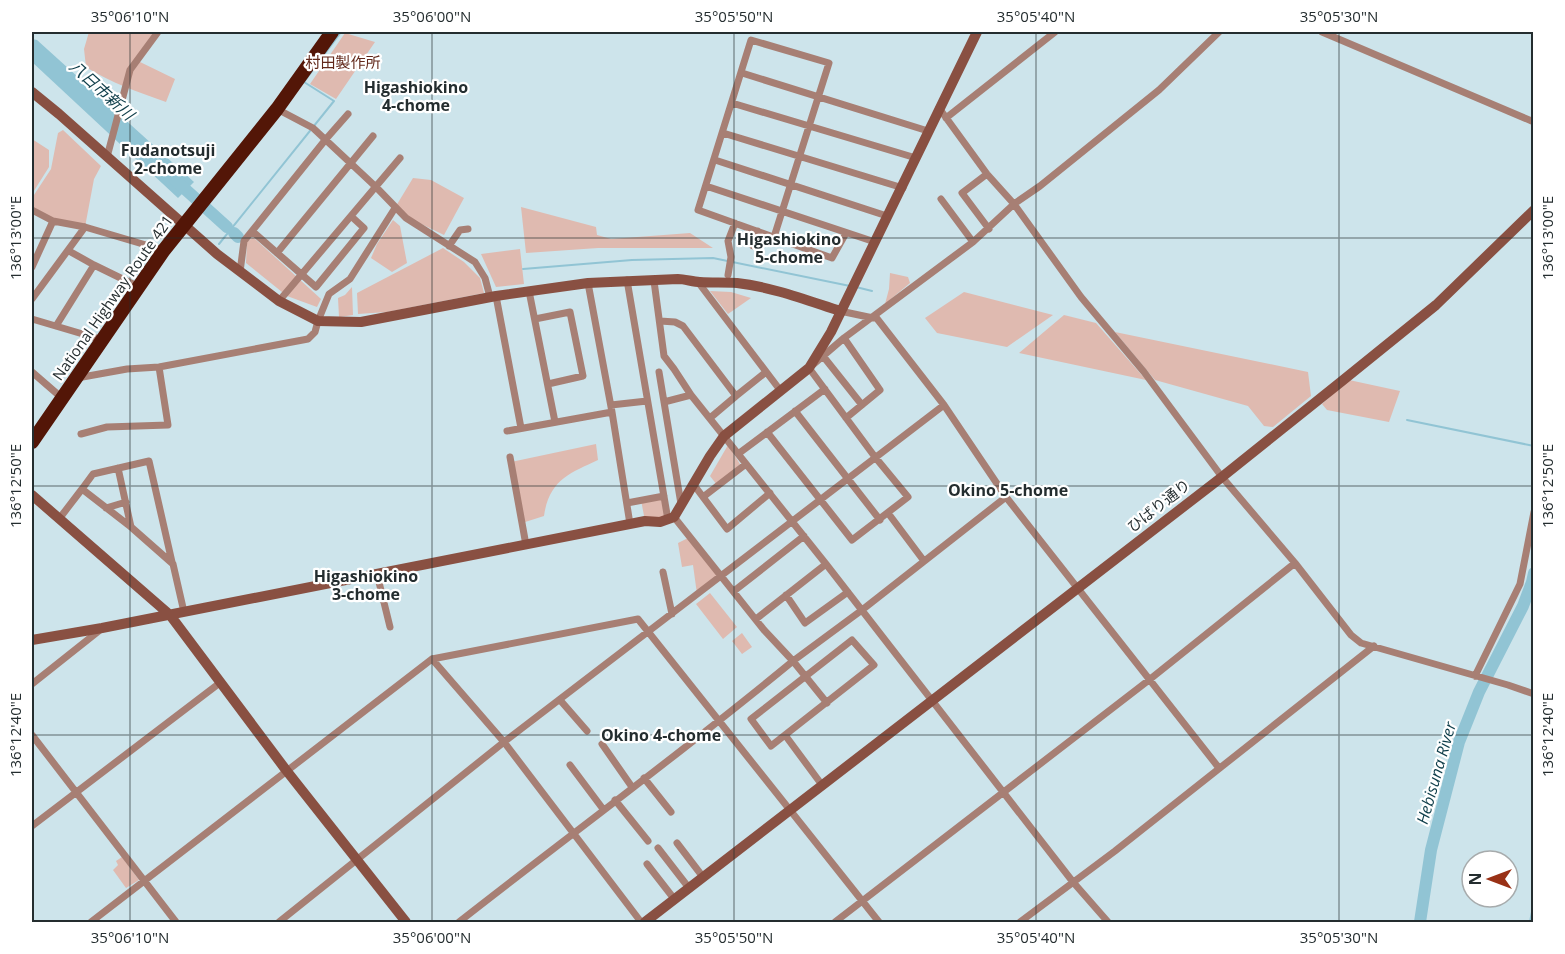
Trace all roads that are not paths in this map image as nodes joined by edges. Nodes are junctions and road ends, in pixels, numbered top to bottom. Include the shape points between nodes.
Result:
1 (158, 32) edge
2 (332, 32) edge
3 (977, 32) edge
4 (1055, 32) edge
5 (1219, 32) edge
6 (1322, 32) edge
7 (741, 73) junction
8 (32, 92) edge
9 (818, 96) junction
10 (732, 103) junction
11 (939, 108) junction
12 (277, 109) junction
13 (348, 114) dead end
14 (946, 118) junction
15 (1533, 122) edge
16 (809, 126) junction
17 (928, 131) junction
18 (723, 133) junction
19 (373, 136) dead end
20 (326, 139) junction
21 (799, 156) junction
22 (107, 157) junction
23 (400, 158) dead end
24 (916, 158) junction
25 (714, 160) junction
26 (351, 163) junction
27 (987, 174) junction
28 (790, 184) junction
29 (706, 186) junction
30 (376, 187) junction
31 (903, 188) junction
32 (941, 199) dead end
33 (1014, 204) junction
34 (395, 208) junction
35 (32, 210) edge
36 (1533, 210) edge
37 (782, 211) junction
38 (888, 216) junction
39 (351, 217) junction
40 (53, 221) junction
41 (188, 221) junction
42 (735, 223) junction
43 (85, 227) junction
44 (468, 229) dead end
45 (989, 230) junction
46 (252, 231) junction
47 (758, 231) junction
48 (846, 232) junction
49 (774, 237) junction
50 (875, 242) junction
51 (973, 242) junction
52 (449, 246) junction
53 (753, 246) dead end
54 (164, 250) junction
55 (69, 251) junction
56 (277, 253) junction
57 (94, 265) junction
58 (32, 267) edge
59 (240, 272) junction
60 (303, 275) junction
61 (728, 275) dead end
62 (627, 280) junction
63 (654, 281) junction
64 (698, 282) junction
65 (588, 283) junction
66 (139, 287) junction
67 (35, 289) edge
68 (529, 291) junction
69 (493, 297) junction
70 (32, 299) edge
71 (279, 301) junction
72 (842, 307) junction
73 (874, 317) junction
74 (32, 319) edge
75 (535, 319) junction
76 (318, 321) junction
77 (660, 321) junction
78 (56, 326) junction
79 (844, 338) junction
80 (103, 339) junction
81 (823, 356) junction
82 (159, 367) junction
83 (809, 368) junction
84 (32, 372) edge
85 (659, 372) dead end
86 (766, 372) junction
87 (77, 378) junction
88 (548, 384) junction
89 (825, 389) junction
90 (780, 390) junction
91 (691, 395) junction
92 (736, 396) junction
93 (62, 398) junction
94 (647, 401) junction
95 (664, 402) junction
96 (862, 405) junction
97 (944, 405) junction
98 (611, 409) junction
99 (795, 411) junction
100 (711, 418) junction
101 (846, 418) junction
102 (555, 422) junction
103 (520, 428) junction
104 (507, 431) dead end
105 (767, 432) junction
106 (81, 434) dead end
107 (724, 436) junction
108 (32, 442) edge
109 (738, 454) junction
110 (510, 457) dead end
111 (875, 457) junction
112 (746, 464) junction
113 (118, 468) junction
114 (1222, 477) junction
115 (848, 479) junction
116 (694, 485) junction
117 (82, 489) junction
118 (770, 493) junction
119 (32, 495) edge
120 (663, 496) junction
121 (703, 497) junction
122 (1006, 497) junction
123 (821, 500) junction
124 (126, 502) junction
125 (627, 503) junction
126 (681, 507) junction
127 (106, 508) junction
128 (1533, 512) edge
129 (888, 513) junction
130 (59, 519) junction
131 (671, 519) junction
132 (880, 520) junction
133 (792, 521) junction
134 (630, 524) junction
135 (131, 526) junction
136 (804, 536) junction
137 (526, 545) junction
138 (924, 561) junction
139 (1294, 563) junction
140 (173, 564) junction
141 (826, 564) junction
142 (663, 572) dead end
143 (377, 574) junction
144 (721, 576) junction
145 (1077, 590) junction
146 (734, 591) junction
147 (848, 592) junction
148 (786, 596) junction
149 (862, 610) junction
150 (184, 612) junction
151 (672, 614) junction
152 (170, 615) junction
153 (756, 619) junction
154 (390, 627) dead end
155 (102, 628) junction
156 (648, 633) junction
157 (32, 640) edge
158 (1374, 646) junction
159 (432, 659) junction
160 (793, 662) junction
161 (1472, 675) junction
162 (805, 676) junction
163 (1149, 680) junction
164 (221, 682) junction
165 (32, 684) edge
166 (1533, 694) edge
167 (560, 700) junction
168 (931, 700) junction
169 (827, 703) junction
170 (719, 722) junction
171 (587, 731) dead end
172 (32, 735) edge
173 (785, 735) junction
174 (504, 742) junction
175 (602, 744) dead end
176 (570, 765) dead end
177 (1219, 768) junction
178 (286, 770) junction
179 (644, 778) junction
180 (822, 785) junction
181 (632, 787) junction
182 (76, 791) junction
183 (1003, 792) junction
184 (615, 800) junction
185 (603, 809) junction
186 (790, 810) junction
187 (671, 812) dead end
188 (32, 826) edge
189 (573, 832) junction
190 (648, 841) dead end
191 (677, 843) dead end
192 (658, 848) dead end
193 (356, 860) junction
194 (647, 864) dead end
195 (703, 877) junction
196 (144, 881) junction
197 (1073, 882) junction
198 (689, 888) junction
199 (675, 900) junction
200 (862, 901) junction
201 (284, 921) edge
202 (91, 922) edge
203 (176, 922) edge
204 (406, 922) edge
205 (459, 922) edge
206 (643, 922) edge
207 (834, 922) edge
208 (879, 922) edge
209 (1020, 922) edge
210 (1108, 922) edge

1 - 22 street via 130,70
2 - 12 highway, National Highway Route 421
3 - 11 street
4 - 14 street
5 - 33 street via 1162,88
6 - 15 street
7 - 9 street
7 - 9 street via 751,40 829,63
7 - 10 street
8 - 22 street
9 - 16 street
9 - 17 street
10 - 16 street
10 - 18 street
11 - 14 street
11 - 17 street
12 - 20 street
12 - 41 highway, National Highway Route 421
13 - 20 street
14 - 27 street
16 - 21 street
16 - 24 street
17 - 24 street
18 - 21 street
18 - 25 street
19 - 26 street
20 - 26 street
20 - 46 street
21 - 28 street
21 - 31 street
22 - 41 street
23 - 30 street
24 - 31 street
25 - 28 street
25 - 29 street
26 - 30 street
26 - 56 street
27 - 33 street
27 - 45 street via 962,193
28 - 37 street
28 - 38 street
29 - 37 street
29 - 42 street via 698,210
30 - 34 street
30 - 39 street
31 - 38 street
32 - 51 street
33 - 45 street
33 - 114 street via 1081,297 1144,372
34 - 52 street
34 - 76 street via 350,279 328,294
35 - 40 street
36 - 114 street, ひばり通り via 1436,305
37 - 48 street
37 - 49 street
38 - 50 street
39 - 60 street
39 - 60 street via 364,228 316,287
40 - 43 street
40 - 58 street
41 - 54 highway, National Highway Route 421
41 - 59 street
42 - 47 street
42 - 61 street via 728,241
43 - 54 street
43 - 55 street
44 - 52 street via 460,230
45 - 51 street
46 - 56 street
46 - 59 street via 244,241
47 - 49 street
47 - 53 street
48 - 49 street via 832,258
48 - 50 street
50 - 72 street
51 - 73 street
52 - 69 street via 475,262
54 - 66 highway, National Highway Route 421
55 - 57 street
55 - 67 street
56 - 60 street
57 - 66 street
57 - 78 street
59 - 71 street
60 - 71 street
62 - 63 street
62 - 65 street
62 - 94 street
63 - 64 street
63 - 77 street
64 - 72 street via 740,283
64 - 86 street
65 - 68 street
65 - 98 street
66 - 80 highway, National Highway Route 421
67 - 70 street
68 - 69 street
68 - 75 street
69 - 76 street via 361,322
69 - 103 street
71 - 76 street
72 - 73 street
72 - 83 street
73 - 79 street
73 - 97 street
74 - 78 street
75 - 88 street
75 - 88 street via 570,312 583,376
76 - 82 street via 308,339
77 - 91 street via 664,356
77 - 92 street via 683,326
78 - 80 street
79 - 81 street
79 - 96 street via 880,390
80 - 87 highway, National Highway Route 421
81 - 83 street
81 - 96 street
82 - 87 street
82 - 106 street via 168,425 107,427
83 - 89 street
83 - 90 street
84 - 93 street
85 - 95 street
86 - 90 street
86 - 92 street
87 - 93 highway, National Highway Route 421
88 - 102 street
89 - 99 street
89 - 101 street
90 - 107 street
91 - 95 street
91 - 100 street
92 - 100 street
93 - 108 highway, National Highway Route 421
94 - 98 street
94 - 120 street
95 - 126 street
96 - 101 street
97 - 111 street
97 - 122 street
98 - 102 street
98 - 125 street
99 - 105 street
99 - 115 street
100 - 107 street
101 - 111 street
102 - 103 street
103 - 104 street
105 - 109 street
105 - 123 street
107 - 109 street
107 - 116 street
109 - 112 street
110 - 137 street
111 - 115 street
111 - 129 street via 909,497
112 - 118 street
112 - 121 street
113 - 117 street via 93,474
113 - 124 street
113 - 140 street via 149,461
114 - 139 street
114 - 145 street, ひばり通り
115 - 123 street
115 - 132 street
116 - 121 street
116 - 126 street
117 - 127 street
117 - 130 street
118 - 121 street via 727,529
118 - 133 street
119 - 130 street
120 - 125 street
120 - 131 street
122 - 138 street
122 - 145 street
123 - 132 street via 852,540
123 - 133 street
124 - 127 street
124 - 135 street
125 - 134 street
126 - 131 street
127 - 135 street
128 - 161 street via 1520,584
129 - 132 street
129 - 138 street
130 - 152 street
131 - 134 street
131 - 144 street
133 - 136 street
133 - 144 street
134 - 137 street
135 - 140 street
136 - 141 street
136 - 146 street
137 - 143 street
138 - 149 street
139 - 158 street via 1351,635
139 - 163 street
140 - 150 street
141 - 147 street
141 - 148 street
142 - 151 street
143 - 150 street
143 - 154 street
144 - 146 street
144 - 151 street
145 - 163 street
145 - 168 street, ひばり通り
146 - 153 street
147 - 148 street via 806,623
147 - 149 street
148 - 153 street
149 - 160 street
149 - 168 street
150 - 152 street
151 - 156 street
152 - 155 street
152 - 164 street
153 - 160 street
155 - 157 street
155 - 165 street
156 - 159 street via 638,619
156 - 167 street
156 - 170 street
158 - 161 street
158 - 177 street
159 - 174 street
159 - 178 street
160 - 162 street
160 - 170 street
161 - 166 street
162 - 169 street
162 - 169 street via 852,640 874,665
162 - 173 street via 751,719 771,746
163 - 177 street
163 - 183 street
164 - 178 street
164 - 182 street
167 - 171 street
167 - 174 street
168 - 180 street, ひばり通り
168 - 183 street
169 - 173 street
170 - 179 street
170 - 186 street
172 - 182 street
173 - 180 street
174 - 189 street
174 - 193 street
175 - 181 street
176 - 185 street
177 - 197 street
178 - 193 street
178 - 196 street
179 - 181 street
179 - 187 street
180 - 186 street, ひばり通り
181 - 184 street
182 - 188 street
182 - 196 street
183 - 197 street
183 - 200 street
184 - 185 street
184 - 190 street
185 - 189 street
186 - 195 street, ひばり通り
186 - 200 street
189 - 205 street
189 - 206 street
191 - 195 street
192 - 198 street
193 - 201 street
193 - 204 street
194 - 199 street
195 - 198 street, ひばり通り
196 - 202 street
196 - 203 street
197 - 209 street
197 - 210 street
198 - 199 street, ひばり通り
199 - 206 street, ひばり通り
200 - 207 street
200 - 208 street

